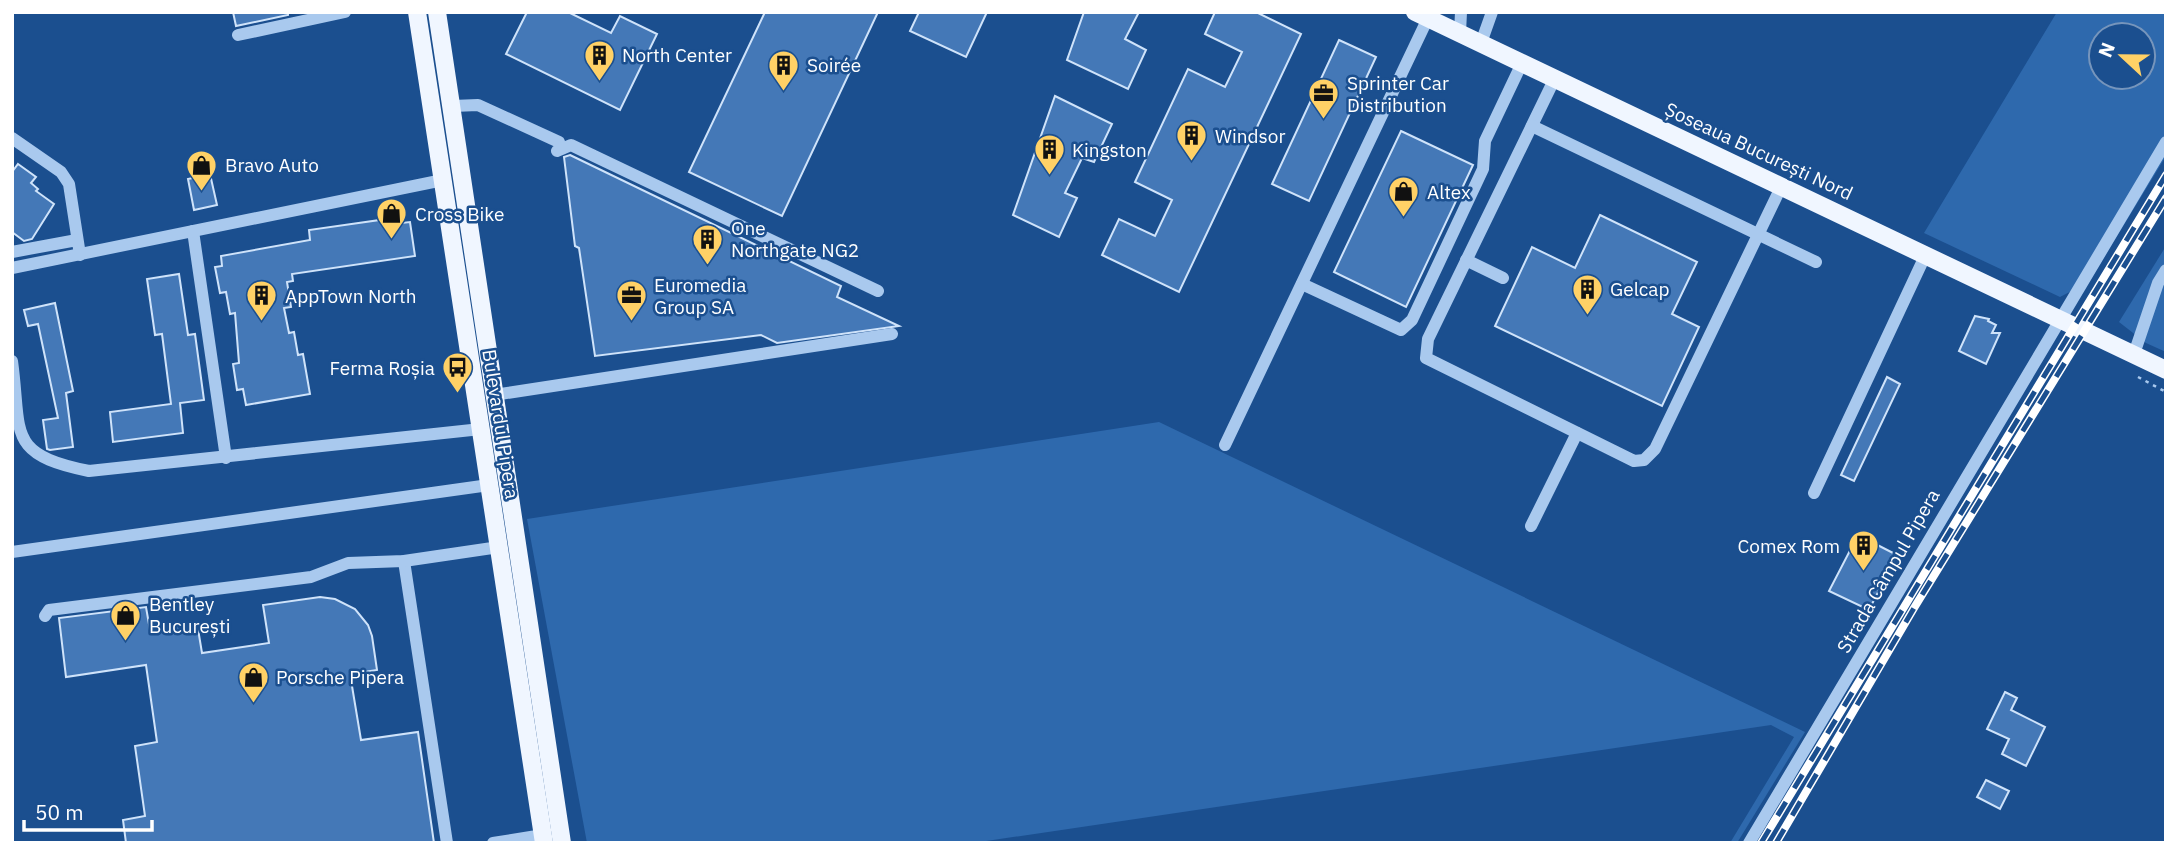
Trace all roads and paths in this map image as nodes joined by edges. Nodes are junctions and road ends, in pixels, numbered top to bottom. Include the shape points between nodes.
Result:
1 (345, 12) edge
2 (417, 12) edge
3 (437, 12) edge
4 (1461, 12) edge
5 (1492, 12) edge
6 (1422, 15) edge
7 (1460, 33) junction
8 (238, 35) dead end
9 (1481, 43) junction
10 (1521, 62) junction
11 (1555, 78) junction
12 (453, 106) junction
13 (1532, 126) junction
14 (12, 138) edge
15 (2166, 142) edge
16 (443, 180) junction
17 (1782, 185) junction
18 (193, 231) junction
19 (1758, 235) junction
20 (77, 240) junction
21 (12, 252) edge
22 (80, 254) junction
23 (1926, 254) junction
24 (1466, 260) junction
25 (1816, 262) dead end
26 (12, 268) edge
27 (2166, 270) edge
28 (1503, 278) dead end
29 (1302, 284) junction
30 (878, 291) dead end
31 (2059, 317) junction
32 (891, 334) dead end
33 (2134, 355) junction
34 (12, 361) edge
35 (2166, 370) edge
36 (494, 394) junction
37 (481, 429) junction
38 (1577, 433) junction
39 (1225, 445) dead end
40 (226, 458) junction
41 (489, 485) junction
42 (1814, 493) dead end
43 (1531, 526) dead end
44 (499, 547) junction
45 (12, 552) edge
46 (404, 561) junction
47 (45, 616) dead end
48 (544, 839) edge
49 (511, 841) edge
50 (447, 843) edge
51 (493, 843) edge
52 (562, 843) edge
53 (1749, 843) edge

1 - 8 street
2 - 16 main road, Bulevardul Pipera
3 - 12 main road, Bulevardul Pipera
4 - 7 street
5 - 9 street
6 - 7 main road, Șoseaua București Nord
6 - 29 street
7 - 9 main road, Șoseaua București Nord
9 - 10 main road, Șoseaua București Nord
10 - 11 main road, Șoseaua București Nord
10 - 29 street via 1485,141 1483,169 1412,320 1401,330
11 - 13 street
11 - 17 main road, Șoseaua București Nord
12 - 30 street via 478,105 558,147 571,145
12 - 36 main road, Bulevardul Pipera
13 - 19 street
13 - 24 street
14 - 20 street via 61,172 69,184
15 - 31 street, Strada Câmpul Pipera
16 - 18 street
16 - 37 main road, Bulevardul Pipera
17 - 19 street
17 - 23 main road, Șoseaua București Nord
18 - 22 street
18 - 40 street
19 - 25 street
19 - 38 street via 1651,455 1634,461
20 - 21 street
20 - 22 street
22 - 26 street
23 - 31 main road, Șoseaua București Nord
23 - 42 street
24 - 28 street
24 - 38 street via 1428,339 1424,352 1428,362
27 - 33 street
29 - 39 street
31 - 33 main road, Șoseaua București Nord
31 - 53 street, Strada Câmpul Pipera
32 - 36 street
33 - 35 main road, Șoseaua București Nord
34 - 40 street via 18,430 34,453 47,460 89,471
36 - 52 main road, Bulevardul Pipera
37 - 40 street
37 - 41 main road, Bulevardul Pipera
38 - 43 street
41 - 44 main road, Bulevardul Pipera
41 - 45 street
44 - 46 street
44 - 48 main road, Bulevardul Pipera
46 - 47 street via 348,563 311,577 49,610
46 - 50 street
48 - 49 street
49 - 51 street

